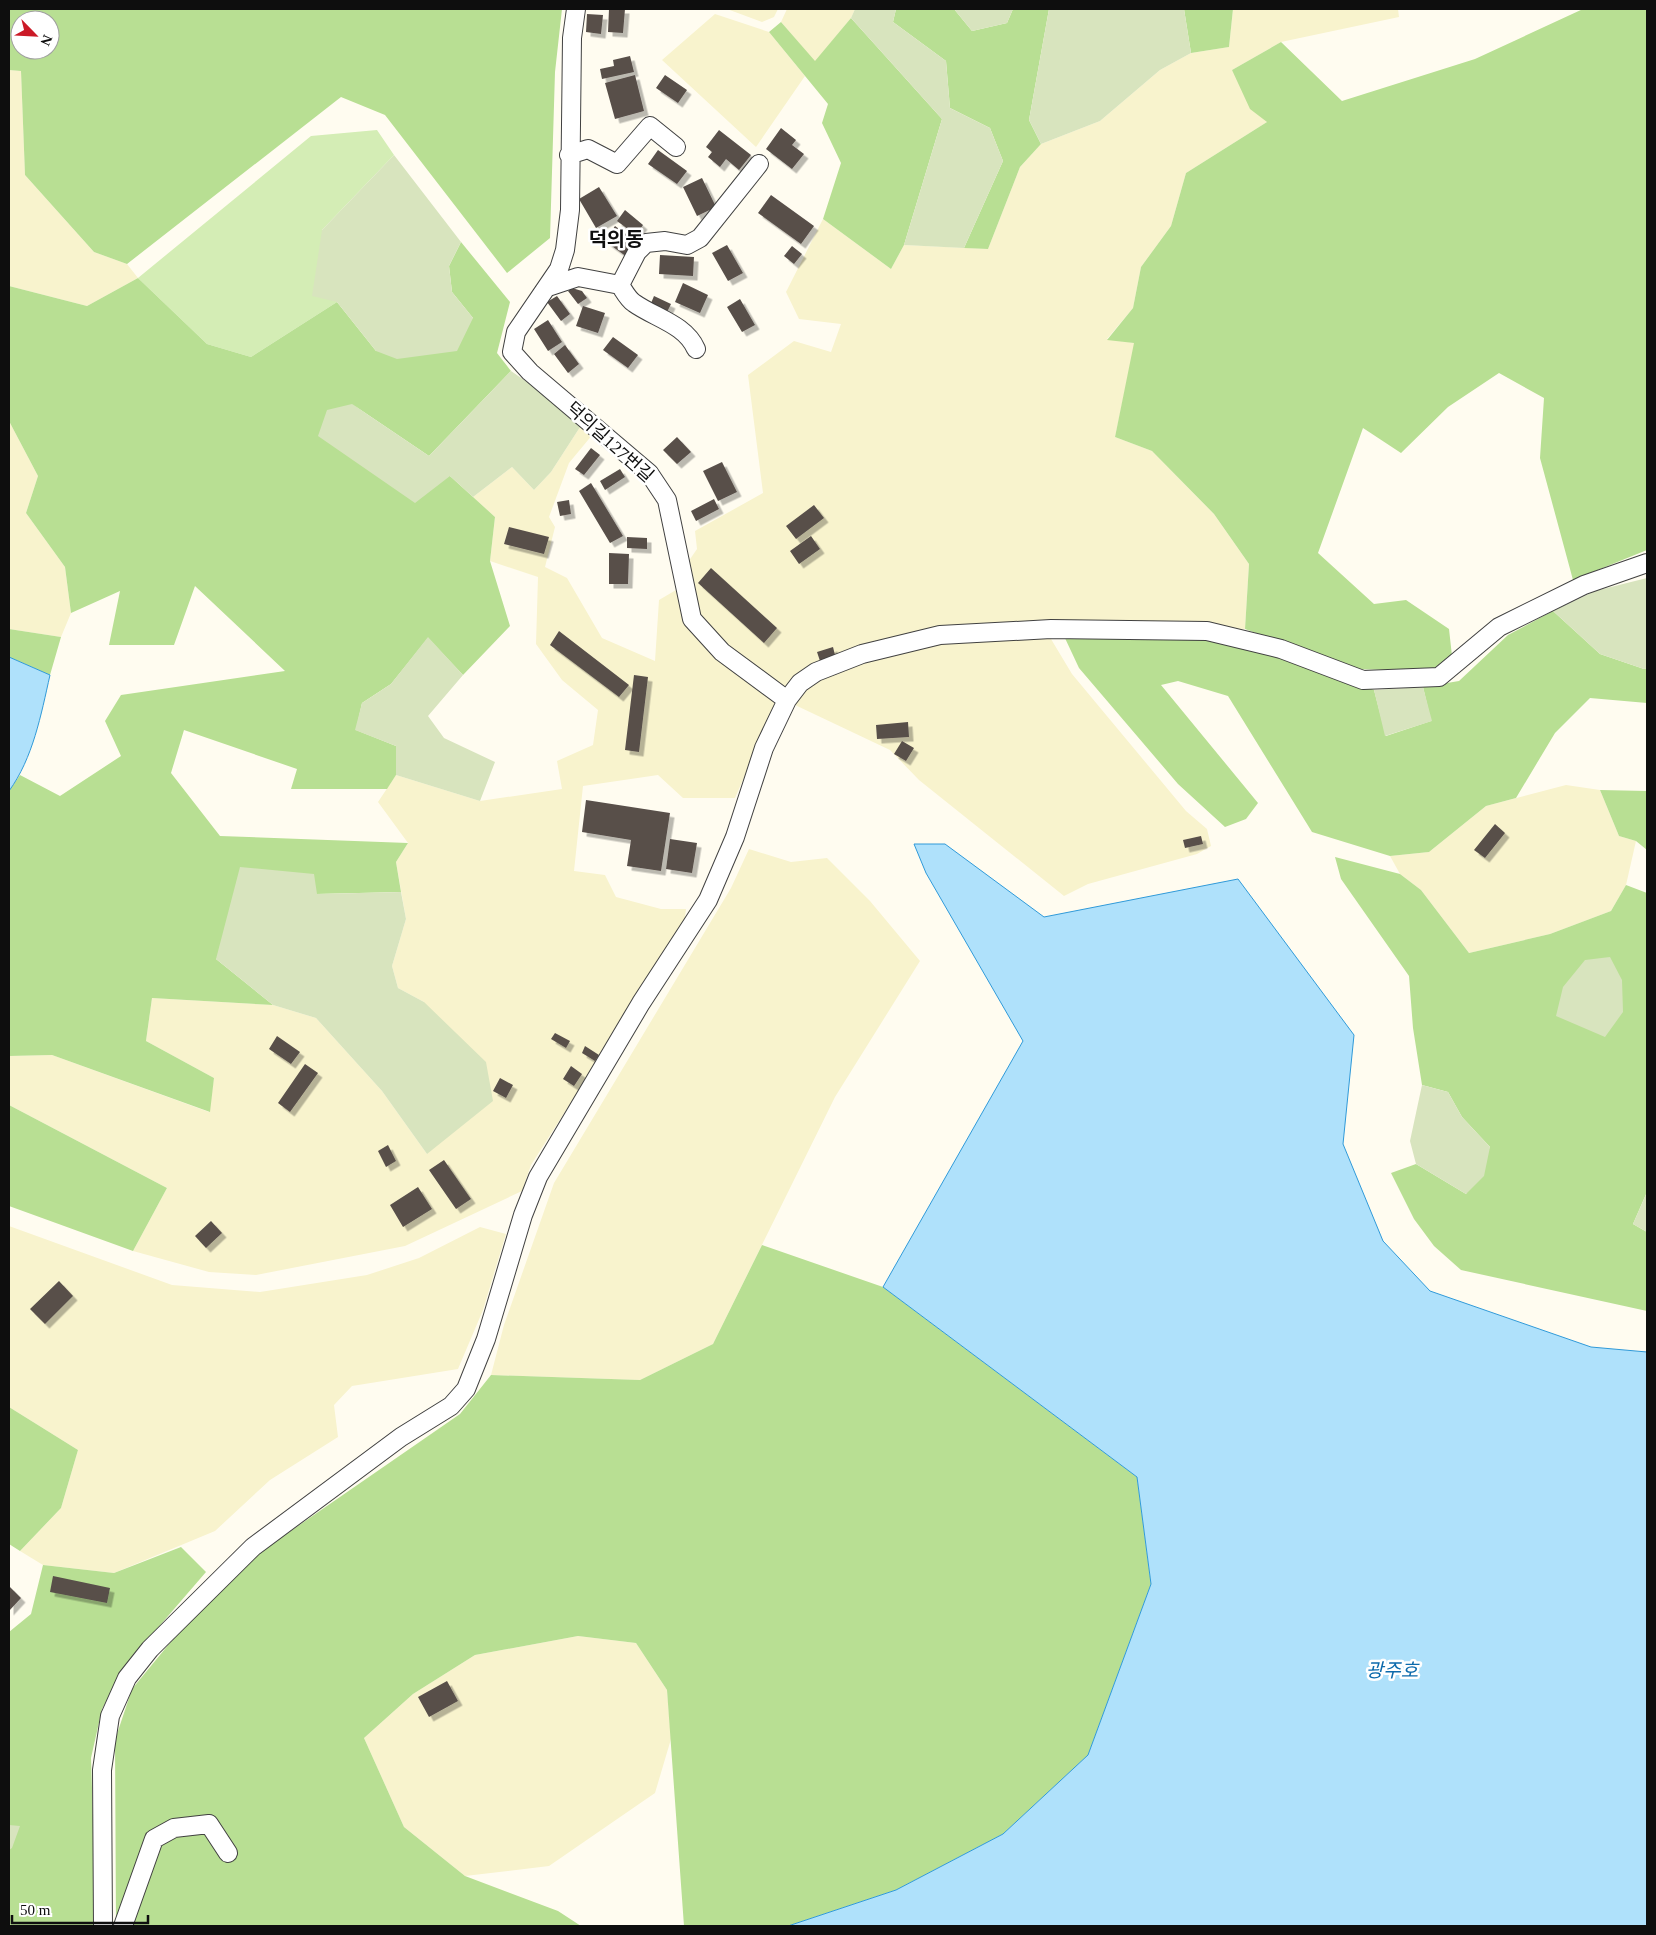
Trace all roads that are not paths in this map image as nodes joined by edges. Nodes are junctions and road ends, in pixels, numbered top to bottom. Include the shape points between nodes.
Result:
1 (576, 9) edge
2 (676, 147) dead end
3 (569, 155) junction
4 (759, 164) dead end
5 (620, 285) junction
6 (548, 287) junction
7 (696, 349) dead end
8 (1647, 563) edge
9 (788, 700) junction
10 (228, 1853) dead end
11 (103, 1926) edge
12 (123, 1926) edge

1 - 3 street, 덕의길127번길 via 572,38
2 - 3 street via 650,126 617,164 588,149
3 - 6 street, 덕의길127번길 via 570,210 565,250
4 - 5 street via 700,238 687,245 665,241 646,243 637,252
5 - 6 street via 578,277
5 - 7 street via 632,302 676,326 692,339
6 - 9 street, 덕의길127번길 via 516,332 512,352 530,372 649,473 667,500 692,619 722,652
8 - 9 street via 1584,585 1499,627 1439,677 1363,680 1281,649 1207,631 1051,629 940,635 862,654 816,672 800,683
9 - 11 street via 764,748 736,837 708,900 641,1003 538,1177 523,1215 486,1339 466,1388 451,1406 401,1437 253,1547 150,1650 127,1678 110,1716 102,1770
10 - 12 street via 208,1824 174,1828 154,1839

